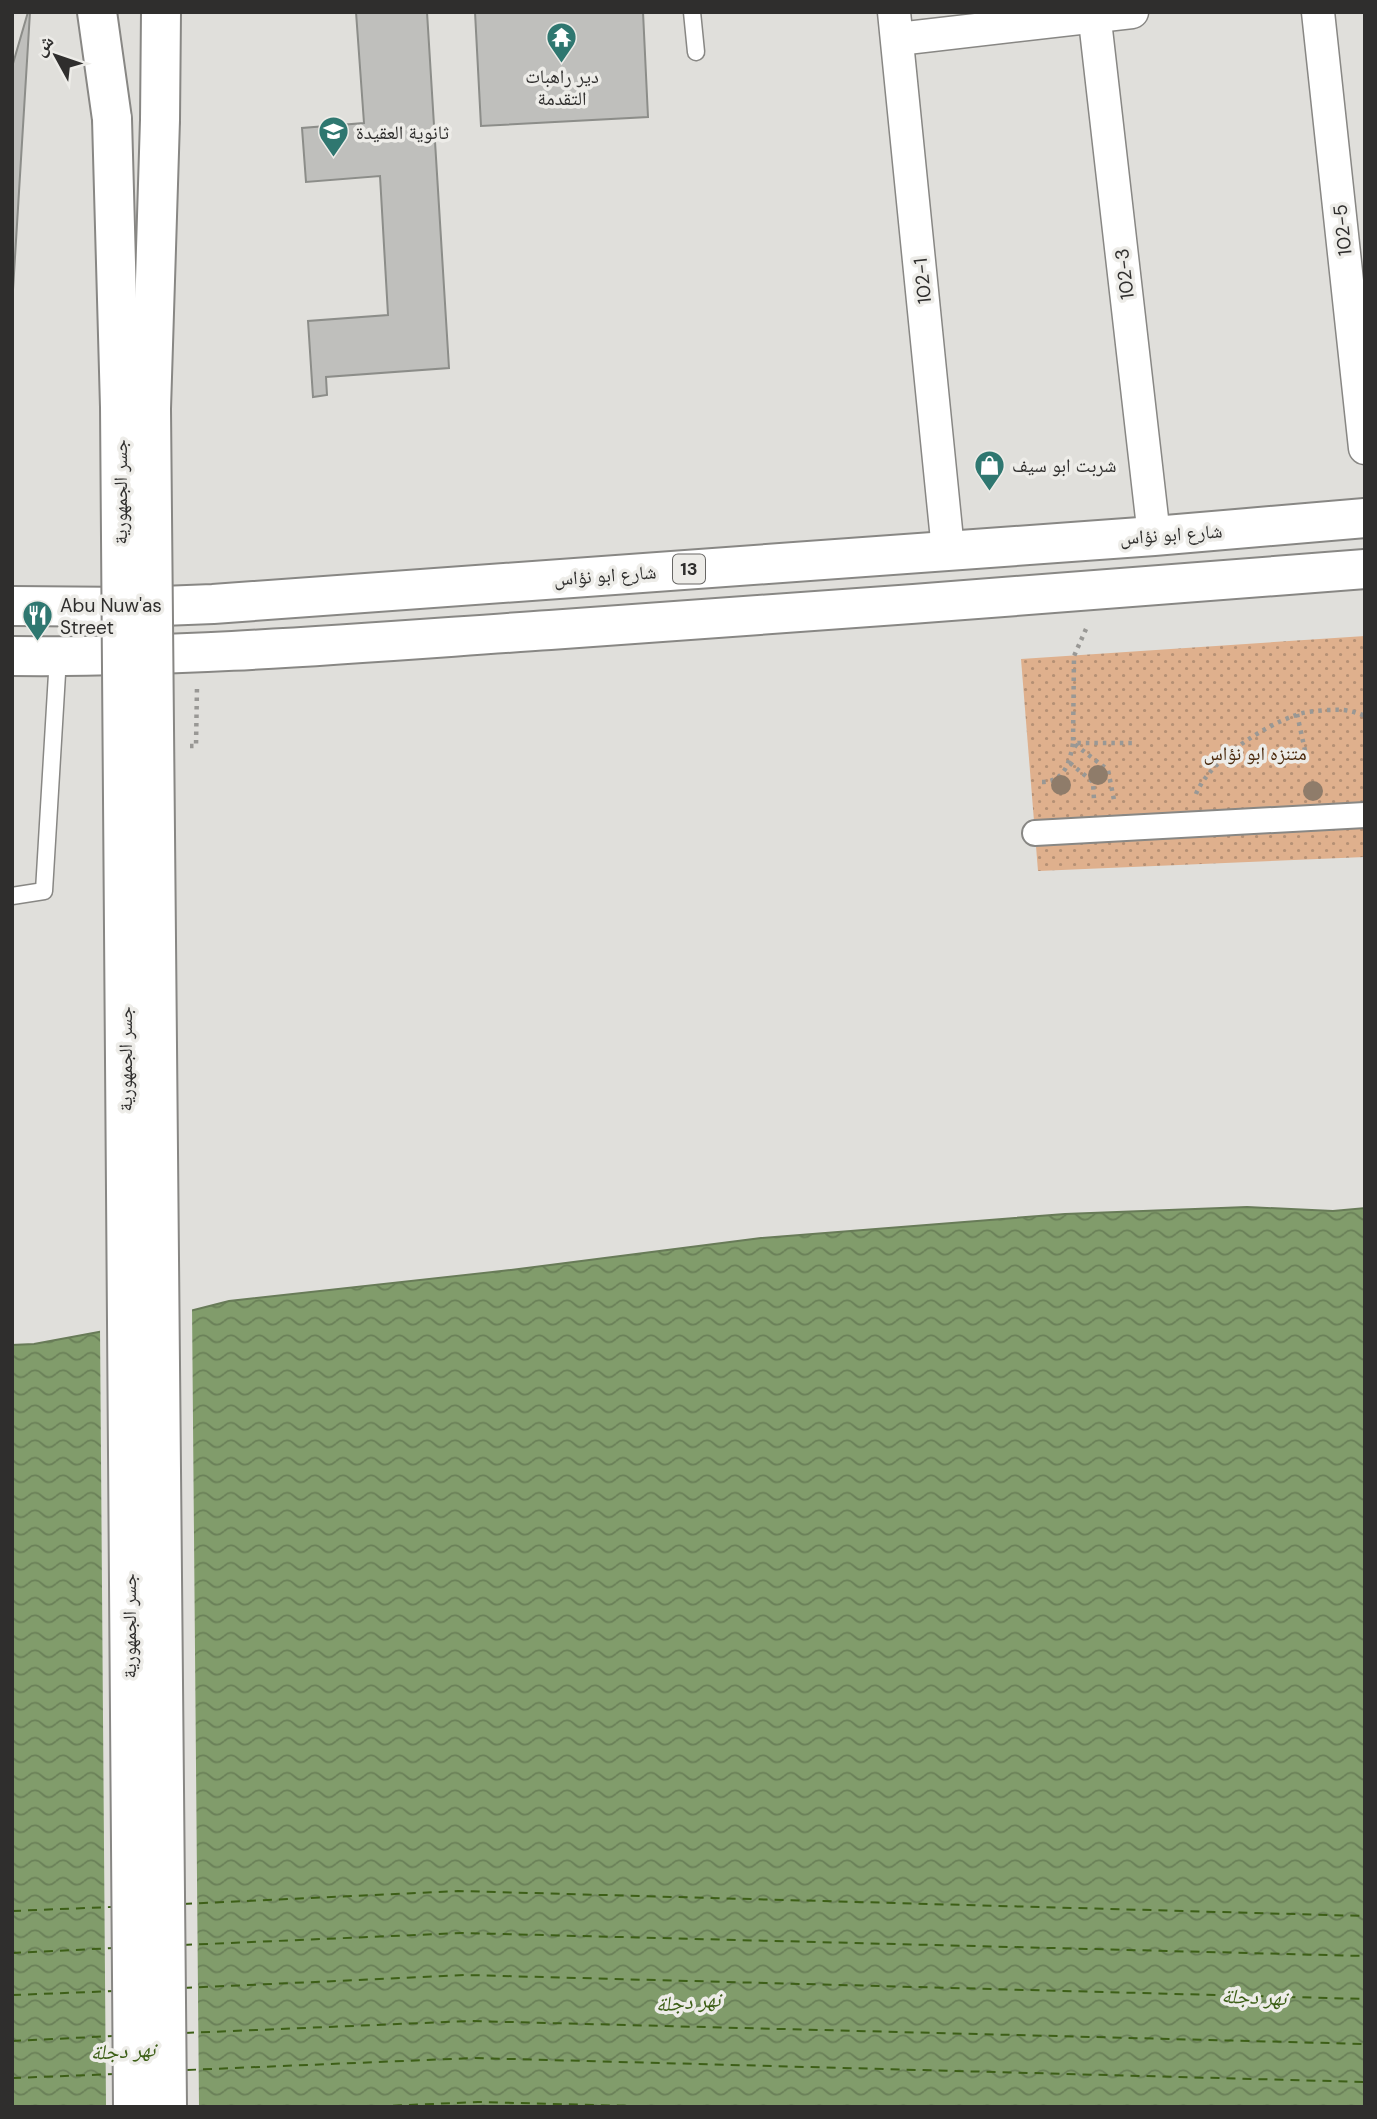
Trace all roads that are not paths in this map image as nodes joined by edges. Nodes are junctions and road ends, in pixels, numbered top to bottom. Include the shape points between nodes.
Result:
1 (97, 12) edge
2 (161, 12) edge
3 (692, 12) edge
4 (1132, 12) edge
5 (1318, 12) edge
6 (1095, 14) edge
7 (896, 25) edge
8 (696, 52) dead end
9 (1365, 448) edge
10 (1365, 518) edge
11 (1154, 536) junction
12 (948, 550) junction
13 (1365, 569) edge
14 (12, 606) edge
15 (12, 656) edge
16 (58, 657) junction
17 (1365, 815) edge
18 (1035, 833) dead end
19 (12, 896) edge
20 (134, 2107) edge
21 (167, 2107) edge

1 - 20 main road, جسر الجمهورية, bridge via 112,119 120,407
2 - 21 main road, جسر الجمهورية, bridge via 151,409
3 - 8 lane
4 - 6 street
5 - 9 street, 102-5
6 - 7 street
6 - 11 street, 102-3
7 - 12 street, 102-1
10 - 11 main road, شارع ابو نؤاس / 13
11 - 12 main road, شارع ابو نؤاس / 13
12 - 14 main road, شارع ابو نؤاس / 13 via 212,604
13 - 16 main road via 951,603 207,652
15 - 16 main road
16 - 19 lane via 44,891
17 - 18 street

